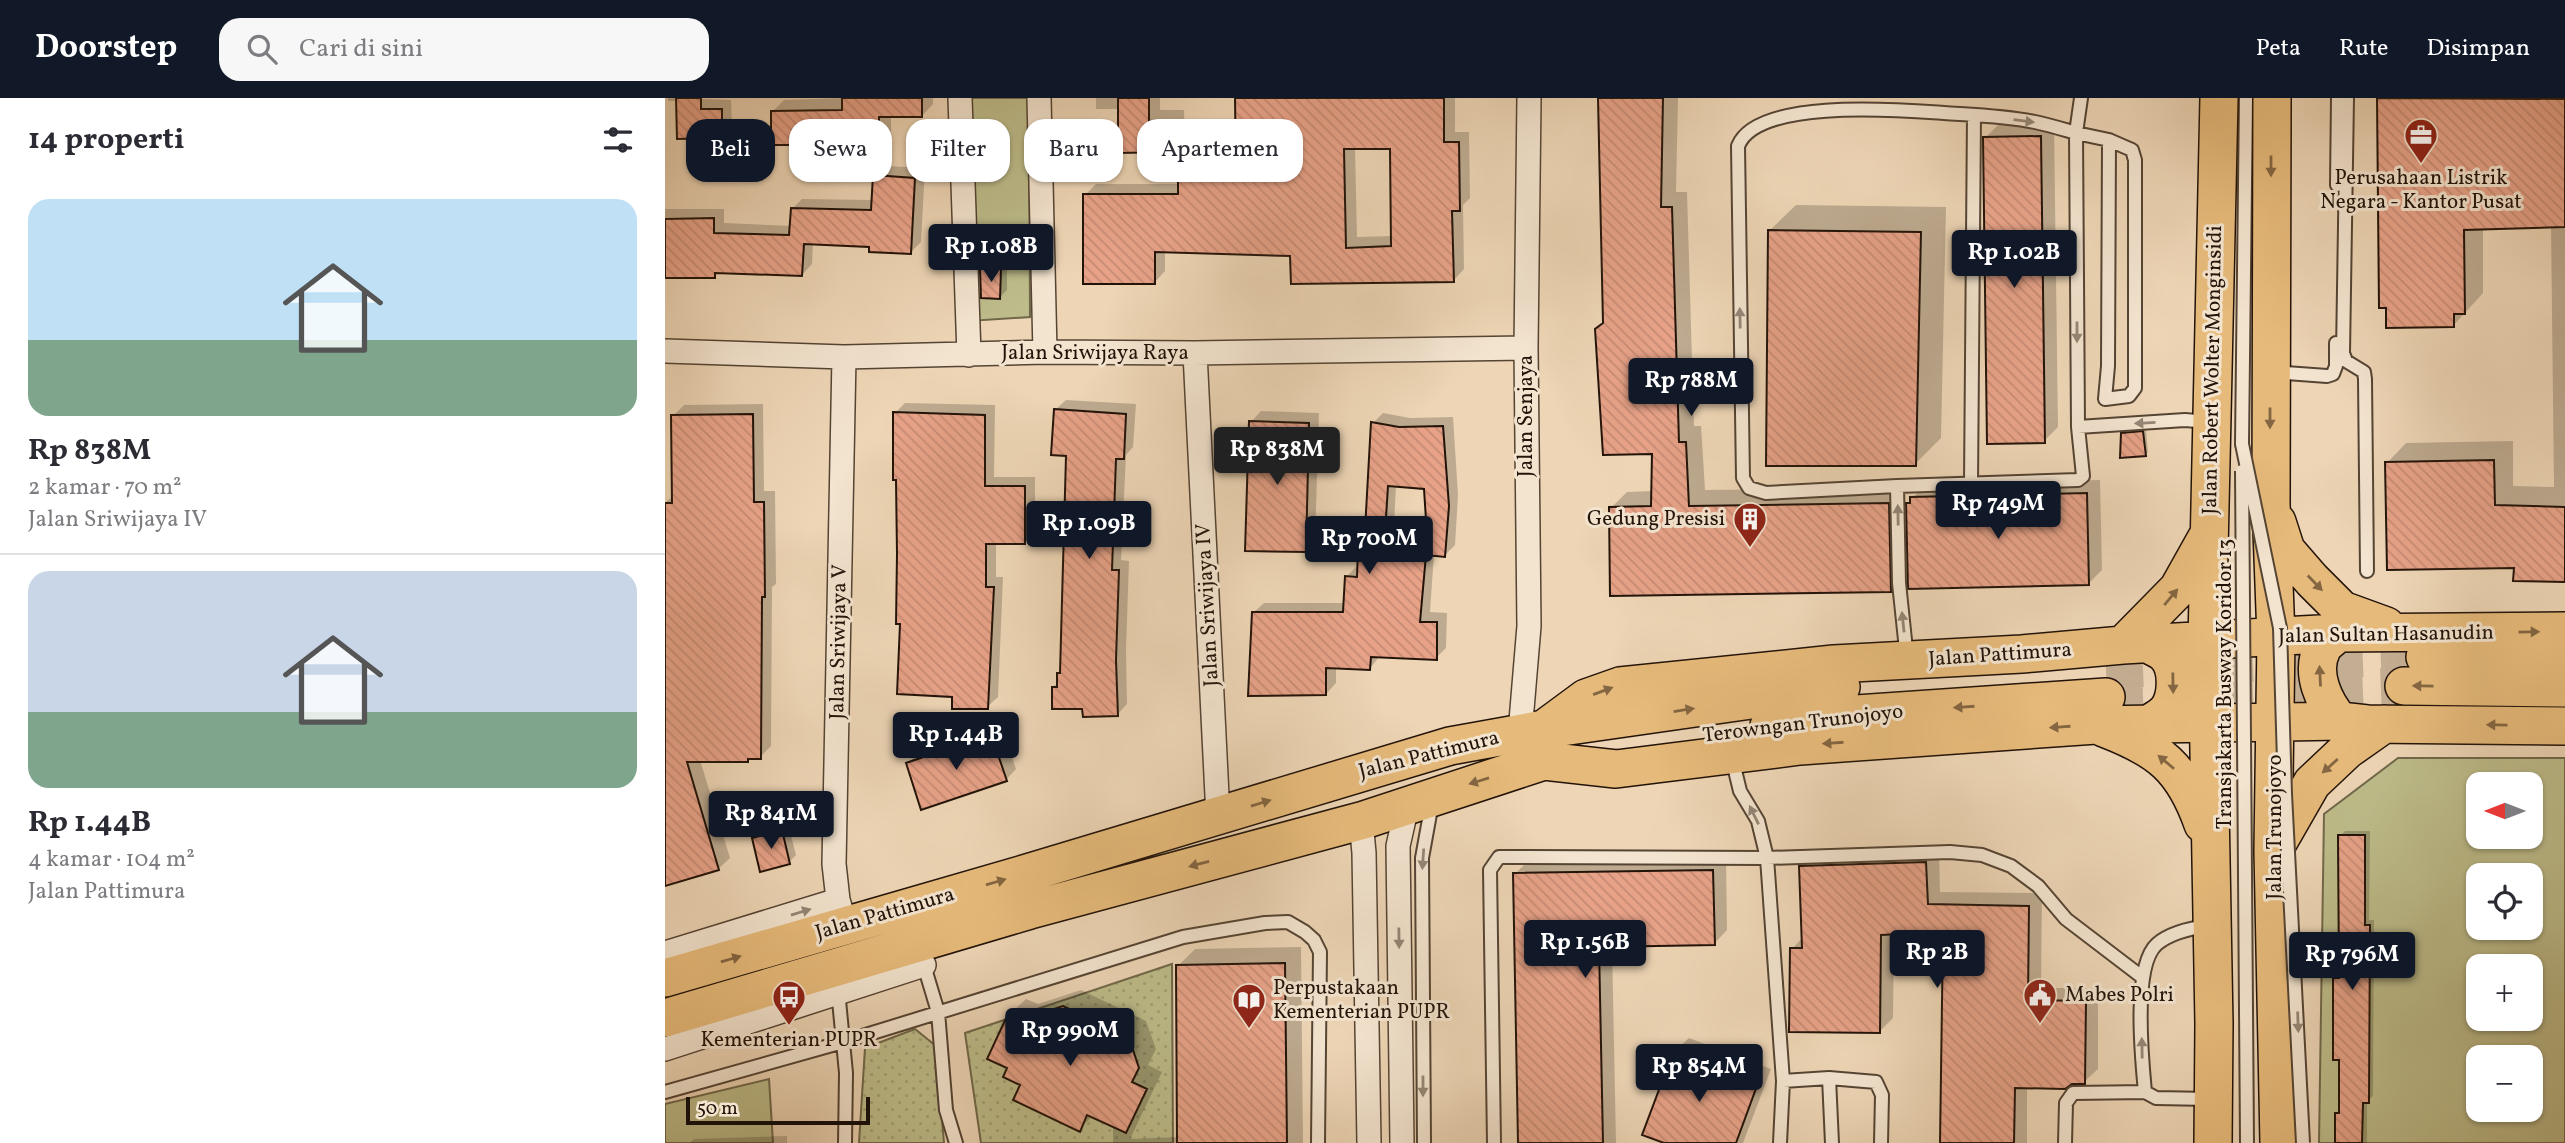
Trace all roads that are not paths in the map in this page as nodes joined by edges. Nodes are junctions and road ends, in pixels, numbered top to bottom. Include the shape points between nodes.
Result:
1 (960, 98) edge
2 (1039, 98) edge
3 (1529, 98) edge
4 (2081, 98) edge
5 (2219, 98) edge
6 (2246, 98) edge
7 (2271, 98) edge
8 (2338, 98) edge
9 (2347, 98) edge
10 (1862, 103) edge
11 (1973, 115) junction
12 (2076, 133) junction
13 (2109, 140) junction
14 (2202, 261) dead end
15 (1526, 348) junction
16 (665, 351) edge
17 (1045, 352) junction
18 (1195, 353) junction
19 (969, 355) junction
20 (845, 357) junction
21 (2343, 365) junction
22 (2270, 372) junction
23 (2105, 399) junction
24 (2209, 403) junction
25 (2104, 425) junction
26 (2078, 427) junction
27 (2242, 444) junction
28 (1971, 484) junction
29 (1897, 486) junction
30 (2271, 504) junction
31 (2209, 533) junction
32 (2367, 571) dead end
33 (2565, 631) edge
34 (2338, 633) junction
35 (2276, 637) junction
36 (2207, 642) junction
37 (2405, 659) junction
38 (1907, 660) junction
39 (2565, 660) edge
40 (2116, 677) junction
41 (2565, 688) edge
42 (2340, 721) junction
43 (2152, 722) junction
44 (2208, 723) junction
45 (2276, 723) junction
46 (2384, 724) junction
47 (2565, 726) edge
48 (1536, 741) junction
49 (1731, 754) junction
50 (1423, 800) junction
51 (1218, 816) junction
52 (1361, 821) junction
53 (2209, 842) junction
54 (2273, 851) junction
55 (1767, 858) junction
56 (842, 913) junction
57 (2206, 926) junction
58 (665, 953) edge
59 (921, 954) junction
60 (2142, 977) junction
61 (665, 978) edge
62 (835, 981) junction
63 (939, 1012) junction
64 (665, 1018) edge
65 (843, 1042) junction
66 (665, 1049) edge
67 (1829, 1079) junction
68 (1783, 1081) junction
69 (665, 1092) edge
70 (2145, 1092) junction
71 (2277, 1095) junction
72 (2208, 1099) junction
73 (845, 1143) edge
74 (956, 1143) edge
75 (1318, 1143) edge
76 (1369, 1143) edge
77 (1402, 1143) edge
78 (1424, 1143) edge
79 (1494, 1143) edge
80 (1780, 1143) edge
81 (1832, 1143) edge
82 (1881, 1143) edge
83 (2065, 1143) edge
84 (2202, 1143) edge
85 (2213, 1143) edge
86 (2247, 1143) edge
87 (2279, 1143) edge
88 (2303, 1143) edge

1 - 19 street
2 - 17 street
3 - 15 street, Jalan Senjaya
4 - 12 lane
5 - 24 main road, Jalan Robert Wolter Monginsidi
6 - 27 lane, Transjakarta Busway Koridor 13
7 -> 22 main road
8 - 21 lane
9 - 21 lane
10 - 11 lane
29 -> 10 lane via 1766,493 1749,488 1742,478 1738,146 1746,132 1773,117
11 -> 12 lane via 2033,121
11 - 28 lane
12 - 13 lane
12 -> 26 lane
13 - 23 lane
13 - 23 lane via 2132,150 2135,160 2135,388 2129,396
14 - 24 lane
15 - 18 street, Jalan Sriwijaya Raya
15 - 48 street, Jalan Senjaya via 1529,626
16 - 20 street, Jalan Sriwijaya Raya
17 - 18 street, Jalan Sriwijaya Raya
17 - 19 street, Jalan Sriwijaya Raya
18 - 51 street, Jalan Sriwijaya IV
19 - 20 street, Jalan Sriwijaya Raya
20 - 56 street, Jalan Sriwijaya V via 835,850
21 - 22 lane via 2327,376
21 - 32 lane via 2364,372 2365,379
22 -> 30 main road
23 - 25 lane
24 -> 25 lane via 2186,420
24 - 31 main road, Jalan Robert Wolter Monginsidi
25 - 26 lane
26 - 28 lane via 2081,479
27 - 86 lane, Transjakarta Busway Koridor 13, bridge
27 -> 88 lane, bridge via 2280,628
28 - 29 lane
38 -> 29 lane via 1899,583
30 - 35 main road
30 -> 37 main road via 2286,550 2342,610
31 - 36 main road, Jalan Robert Wolter Monginsidi
40 -> 31 main road via 2178,589
37 -> 33 main road, Jalan Sultan Hasanudin
34 - 35 main road, Jalan Sultan Hasanudin
34 - 37 main road, Jalan Sultan Hasanudin
42 -> 34 main road via 2322,697 2319,674 2324,646
35 - 36 main road, Jalan Sultan Hasanudin
35 - 45 main road, Jalan Trunojoyo
36 - 40 main road, Jalan Pattimura
36 - 44 main road
37 - 39 main road
41 -> 37 main road
38 - 40 main road, Jalan Pattimura via 2022,654
48 -> 38 main road, Jalan Pattimura via 1586,698 1620,685
40 - 43 main road, Jalan Pattimura
40 -> 43 main road via 2164,653 2175,681 2172,701
40 - 48 main road, Terowngan Trunojoyo via 1839,687
40 -> 49 main road, Jalan Pattimura via 1800,746
53 -> 40 main road via 2194,799 2179,774 2136,740
42 - 45 main road
42 - 46 main road
43 - 44 main road, Jalan Pattimura
44 - 45 main road
44 - 53 main road
45 - 54 main road, Jalan Trunojoyo
47 -> 46 main road
46 -> 54 main road via 2312,783
48 - 49 main road, Jalan Pattimura via 1616,769
48 -> 50 main road, Jalan Pattimura
51 -> 48 main road, Jalan Pattimura via 1450,746
55 -> 49 lane via 1758,821 1740,790
50 - 52 main road, Jalan Pattimura
50 -> 77 street via 1398,846
50 -> 78 lane via 1430,814 1422,858
56 -> 51 main road, Jalan Pattimura
52 -> 59 main road, Jalan Pattimura via 1030,910
52 - 76 street
53 - 57 main road
54 - 71 main road, Jalan Trunojoyo
55 - 60 lane via 1982,855 2011,866 2038,886 2066,919
55 - 68 lane
55 - 79 lane via 1499,857 1490,870
58 -> 56 street, Jalan Pattimura
61 -> 56 main road, Jalan Pattimura
57 - 60 lane via 2157,944
57 - 72 main road
59 - 62 main road, Jalan Pattimura
59 - 63 lane
70 -> 60 lane
62 - 64 main road, Jalan Pattimura
62 - 65 lane
62 - 66 street, Jalan Pattimura
63 - 65 lane
63 - 74 lane via 946,1110
63 - 75 lane via 1183,937 1288,922 1314,940 1320,952
65 - 69 lane
65 - 73 lane
67 - 68 lane
67 - 81 lane
67 - 82 lane via 1876,1082 1882,1095
68 - 80 lane
70 - 72 lane via 2155,1098
70 - 83 lane via 2073,1093 2066,1103
71 - 72 main road
71 - 87 main road, Jalan Trunojoyo
72 - 84 lane
72 - 85 main road

